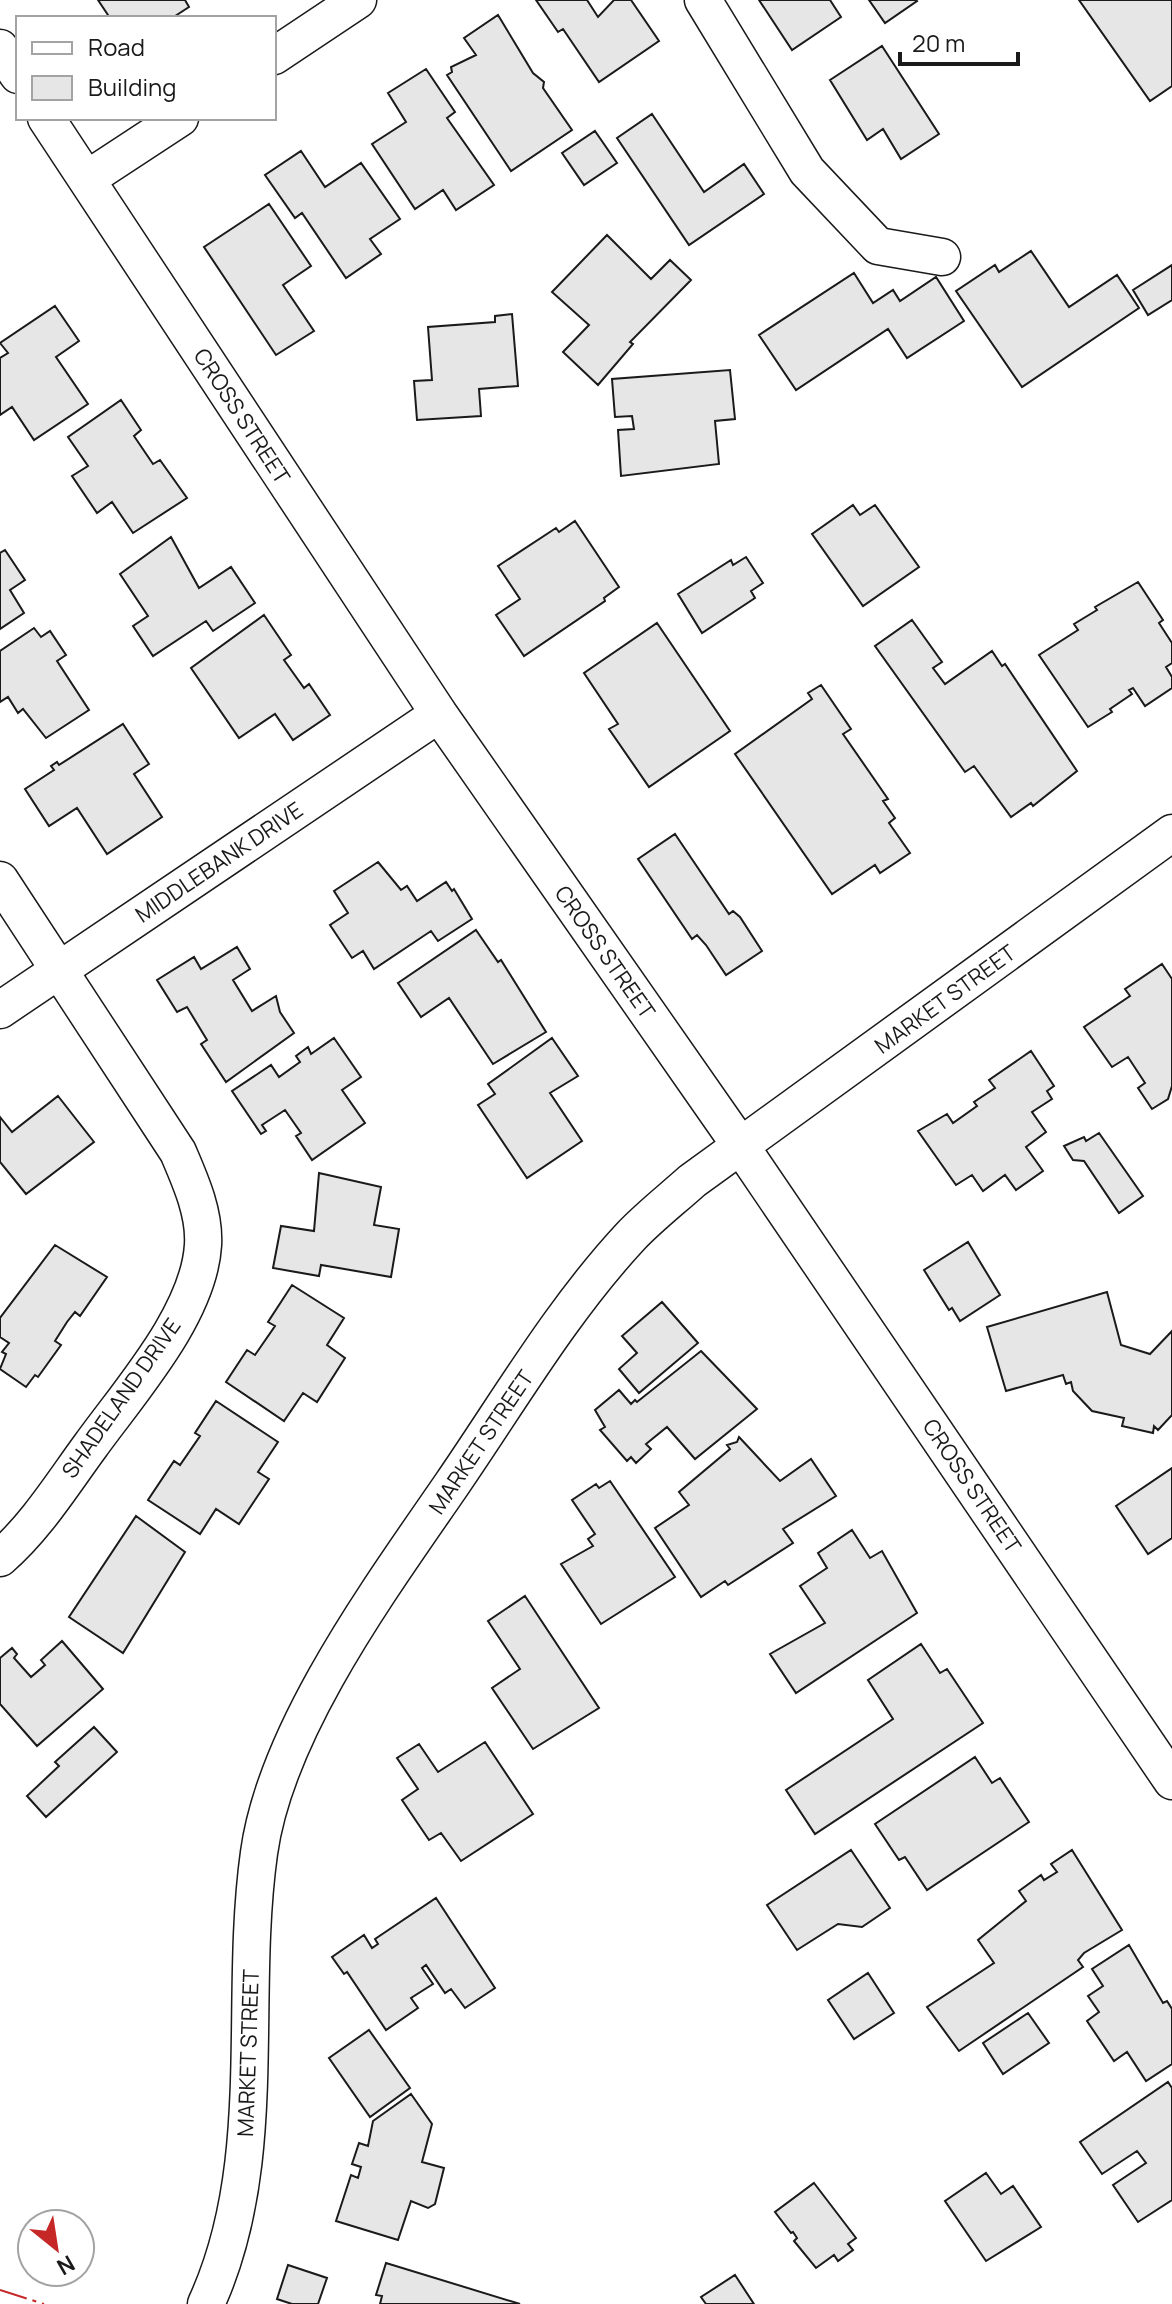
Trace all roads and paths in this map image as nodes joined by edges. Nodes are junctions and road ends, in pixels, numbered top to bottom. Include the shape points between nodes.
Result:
1 (358, 0) edge
2 (703, 0) edge
3 (0, 48) edge
4 (276, 55) edge
5 (16, 72) edge
6 (47, 120) edge
7 (177, 120) edge
8 (87, 179) junction
9 (942, 257) dead end
10 (439, 714) junction
11 (1172, 833) edge
12 (0, 880) edge
13 (61, 969) junction
14 (0, 1010) edge
15 (742, 1148) junction
16 (0, 1558) edge
17 (1172, 1781) edge
18 (206, 2304) edge

1 - 4 street
2 - 9 street via 807,171 878,246
3 - 5 street
6 - 8 street, CROSS STREET
7 - 8 street
8 - 10 street, CROSS STREET
10 - 13 street, MIDDLEBANK DRIVE
10 - 15 street, CROSS STREET
11 - 15 street, MARKET STREET
12 - 13 street, SHADELAND DRIVE
13 - 14 street, MIDDLEBANK DRIVE
13 - 16 street, SHADELAND DRIVE via 178,1152 196,1193 203,1245 172,1329 40,1514
15 - 17 street, CROSS STREET
15 - 18 street, MARKET STREET via 692,1181 630,1237 566,1319 376,1595 295,1738 271,1795 259,1851 245,2159 239,2203

